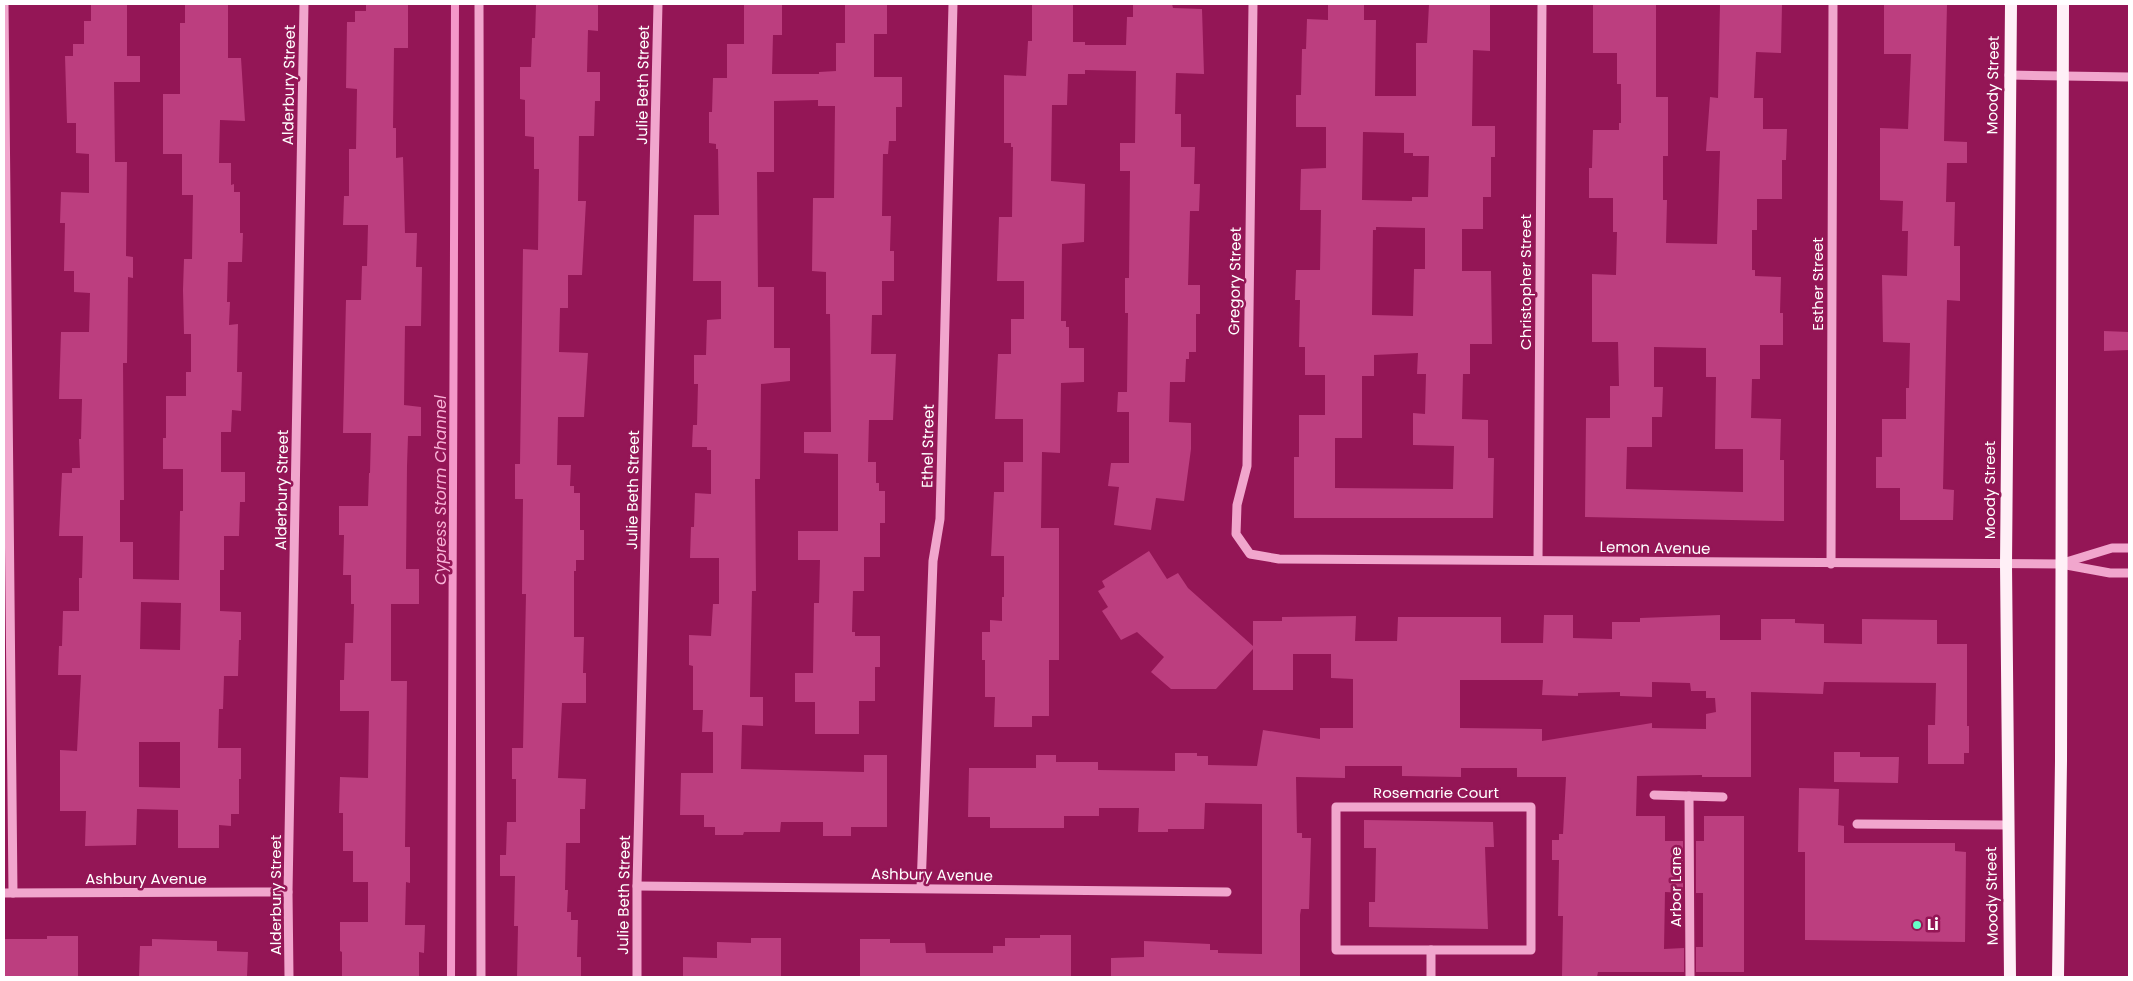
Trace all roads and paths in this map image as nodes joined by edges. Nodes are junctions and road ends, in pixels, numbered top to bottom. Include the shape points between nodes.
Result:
1 (4, 4) edge
2 (304, 4) edge
3 (479, 4) edge
4 (658, 4) edge
5 (954, 4) edge
6 (1253, 4) edge
7 (1542, 4) edge
8 (1833, 4) edge
9 (2011, 4) edge
10 (2063, 4) edge
11 (2009, 74) junction
12 (2062, 76) junction
13 (2129, 77) edge
14 (2129, 548) edge
15 (1250, 554) joint
16 (1538, 560) junction
17 (1831, 564) junction
18 (2006, 564) junction
19 (2061, 564) junction
20 (2129, 573) edge
21 (1654, 795) dead end
22 (1689, 796) junction
23 (1723, 797) dead end
24 (1857, 824) dead end
25 (2007, 825) junction
26 (637, 886) junction
27 (921, 888) junction
28 (288, 892) junction
29 (1226, 892) dead end
30 (8, 893) edge
31 (1431, 950) junction
32 (289, 977) edge
33 (481, 977) edge
34 (637, 977) edge
35 (1431, 977) edge
36 (1690, 977) edge
37 (2010, 977) edge
38 (2058, 977) edge

1 - 30 street
2 - 28 street, Alderbury Street
3 - 33 street
4 - 26 street, Julie Beth Street
5 - 27 street, Ethel Street via 940,519 933,561
6 - 15 street, Gregory Street via 1247,466 1238,505 1236,534
7 - 16 street, Christopher Street
8 - 17 street, Esther Street
9 - 11 main road, Moody Street
10 - 12 main road
11 - 12 street
11 - 18 main road, Moody Street
12 - 13 street
12 - 19 main road
14 - 19 street via 2112,548
15 - 16 street, Lemon Avenue via 1279,559
16 - 17 street, Lemon Avenue
17 - 18 street, Lemon Avenue
18 - 19 street, Lemon Avenue
18 - 25 main road, Moody Street
19 - 20 street
19 - 38 main road
21 - 22 street
22 - 23 street
22 - 36 street, Arbor Lane
24 - 25 street
25 - 37 main road, Moody Street
26 - 27 street, Ashbury Avenue
26 - 34 street, Julie Beth Street
27 - 29 street, Ashbury Avenue
28 - 30 street, Ashbury Avenue
28 - 32 street, Alderbury Street
31 - 31 street, Rosemarie Court via 1531,950 1531,807 1336,807 1336,950
31 - 35 street

